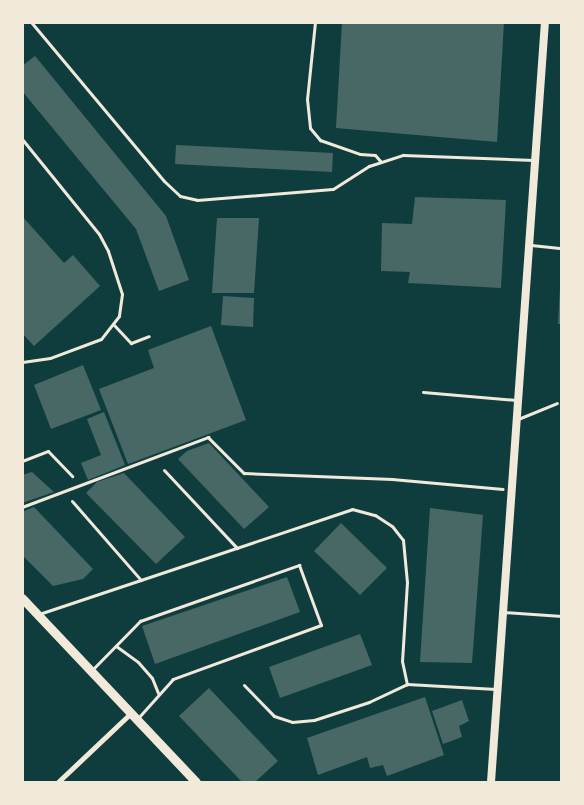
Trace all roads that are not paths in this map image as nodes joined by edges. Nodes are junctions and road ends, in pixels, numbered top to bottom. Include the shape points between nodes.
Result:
1 (31, 22) edge
2 (315, 22) edge
3 (545, 22) edge
4 (22, 139) edge
5 (537, 160) junction
6 (382, 162) junction
7 (531, 245) junction
8 (562, 248) edge
9 (114, 325) junction
10 (149, 336) dead end
11 (22, 362) edge
12 (423, 392) dead end
13 (520, 400) junction
14 (557, 403) dead end
15 (518, 419) junction
16 (22, 461) edge
17 (164, 470) dead end
18 (72, 476) dead end
19 (72, 501) dead end
20 (237, 548) junction
21 (141, 580) junction
22 (22, 598) edge
23 (502, 612) junction
24 (39, 614) junction
25 (562, 616) edge
26 (116, 646) junction
27 (91, 671) junction
28 (407, 684) junction
29 (244, 685) dead end
30 (496, 689) junction
31 (158, 694) junction
32 (134, 716) junction
33 (58, 782) edge
34 (196, 782) edge
35 (492, 782) edge

1 - 6 lane via 180,196 197,200 333,189 369,166
2 - 6 lane via 306,99 310,128 320,140 360,154 375,155
3 - 5 street
4 - 9 lane via 99,234 108,251 122,294
5 - 6 lane via 403,155
5 - 7 street
7 - 8 lane
7 - 13 street
9 - 10 lane via 130,343
9 - 11 lane via 101,339 50,358
12 - 13 lane
13 - 15 street
14 - 15 lane
15 - 23 street
16 - 18 lane via 48,451
17 - 20 lane
19 - 21 lane
20 - 21 lane
20 - 28 lane via 352,510 375,515 392,526 402,540 406,558 402,661
21 - 24 lane
22 - 24 main road
23 - 25 lane
23 - 30 street
24 - 27 main road
26 - 27 lane
26 - 31 lane via 138,662 152,678
26 - 31 lane via 140,620 299,565 321,625 172,679
27 - 32 main road
28 - 29 lane via 342,711 314,720 292,722 274,716
28 - 30 lane
30 - 35 street
31 - 32 lane
32 - 33 street
32 - 34 main road

